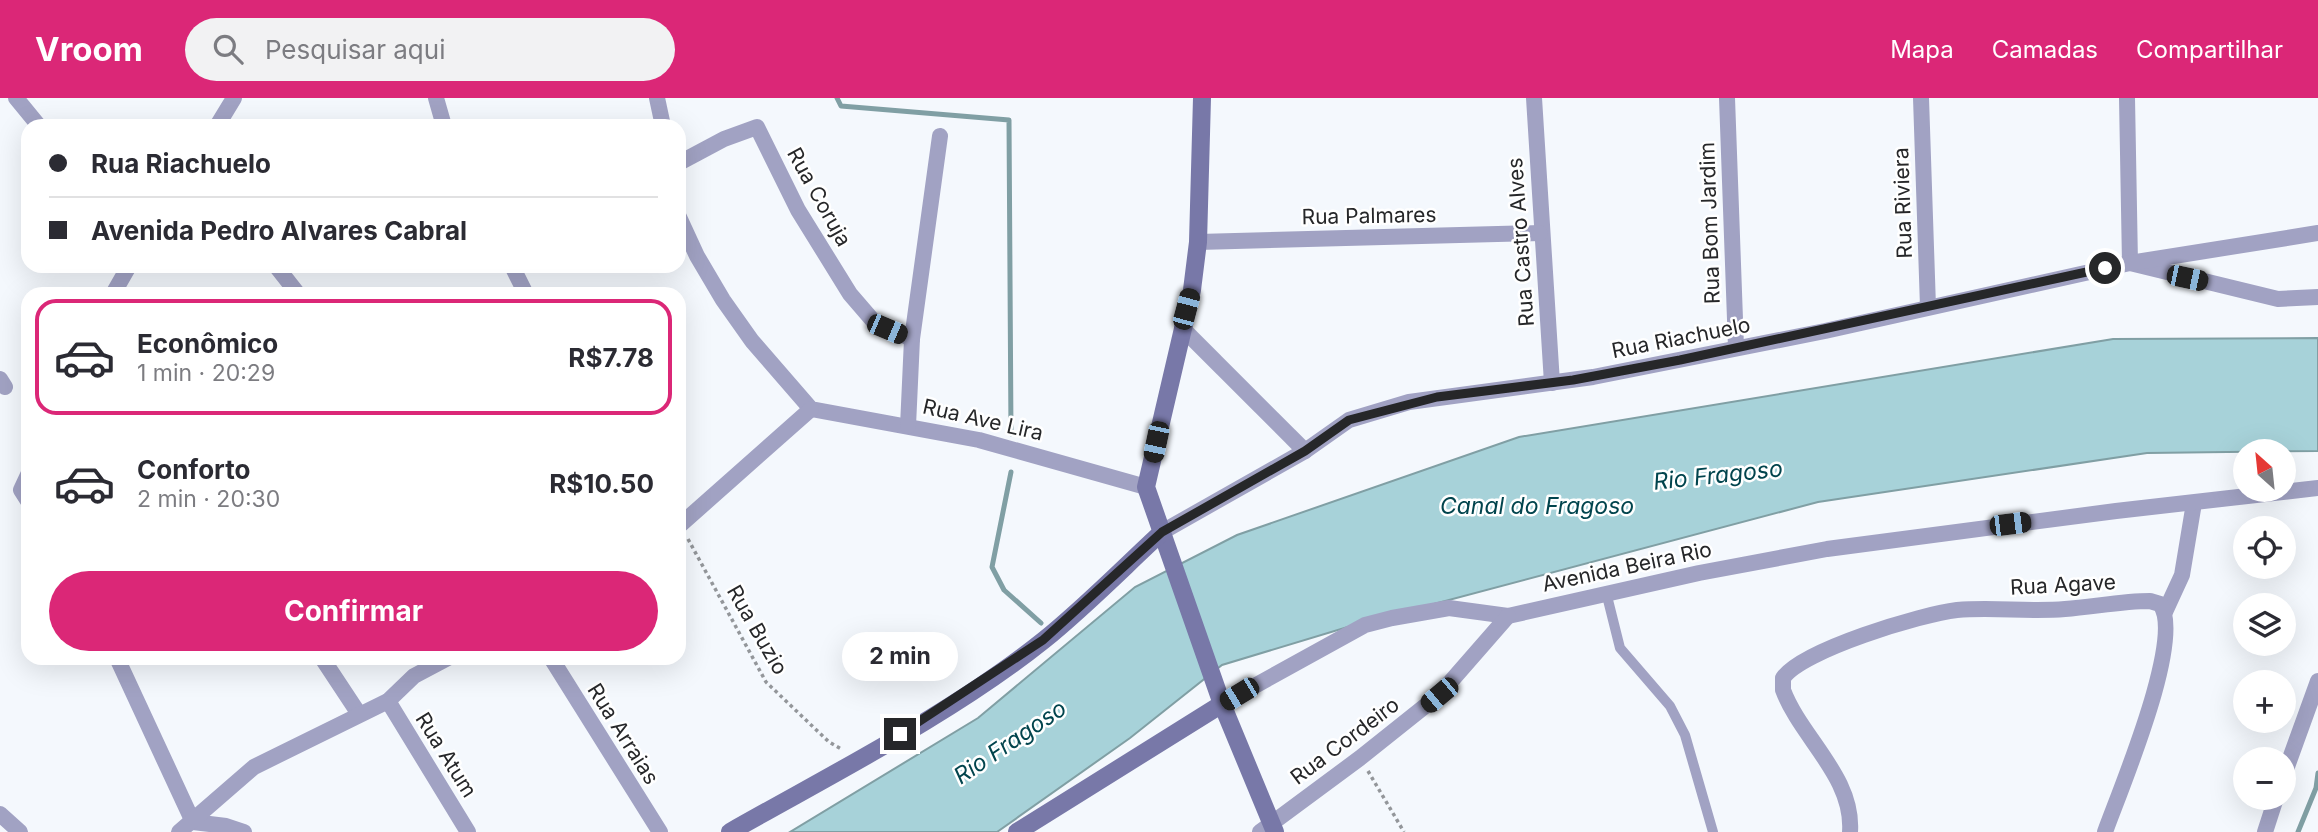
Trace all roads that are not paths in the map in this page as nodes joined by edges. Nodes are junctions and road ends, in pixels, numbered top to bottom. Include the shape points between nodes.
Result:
1 (16, 98) edge
2 (234, 98) edge
3 (436, 98) edge
4 (657, 98) edge
5 (1202, 98) edge
6 (1534, 98) edge
7 (1727, 98) edge
8 (1921, 98) edge
9 (2127, 98) edge
10 (33, 119) edge
11 (221, 119) edge
12 (442, 119) edge
13 (662, 119) edge
14 (940, 136) dead end
15 (686, 159) edge
16 (686, 232) edge
17 (1540, 233) junction
18 (2318, 233) edge
19 (1198, 242) junction
20 (2130, 263) junction
21 (282, 273) edge
22 (292, 287) edge
23 (2318, 297) edge
24 (1928, 307) junction
25 (1182, 328) junction
26 (912, 339) junction
27 (1736, 347) junction
28 (1552, 383) junction
29 (811, 409) junction
30 (908, 426) junction
31 (1305, 451) junction
32 (1146, 487) junction
33 (2313, 490) edge
34 (2194, 503) junction
35 (686, 521) edge
36 (1165, 539) junction
37 (1607, 596) junction
38 (2165, 612) junction
39 (1508, 616) junction
40 (120, 665) edge
41 (327, 665) edge
42 (435, 665) edge
43 (555, 665) edge
44 (2318, 681) edge
45 (388, 701) junction
46 (1222, 704) junction
47 (359, 714) junction
48 (2294, 747) edge
49 (2272, 810) edge
50 (0, 814) edge
51 (193, 822) junction
52 (1269, 830) edge
53 (20, 832) edge
54 (179, 832) edge
55 (244, 832) edge
56 (468, 832) edge
57 (660, 832) edge
58 (730, 832) edge
59 (1017, 832) edge
60 (1713, 832) edge
61 (1850, 832) edge
62 (2105, 832) edge
63 (2265, 832) edge

1 - 10 street
2 - 11 street
3 - 12 street
4 - 13 street
5 - 19 main road
6 - 17 street, Rua Castro Alves
7 - 27 street, Rua Bom Jardim
8 - 24 street, Rua Riviera
9 - 20 street
14 - 26 street
15 - 26 street, Rua Coruja via 757,127 798,210 850,293 875,323
16 - 29 street via 723,300
17 - 19 street, Rua Palmares
17 - 28 street, Rua Castro Alves
18 - 20 street, Rua Riachuelo
19 - 25 main road
20 - 23 street via 2278,299
20 - 24 street, Rua Riachuelo
21 - 22 street
24 - 27 street, Rua Riachuelo
25 - 31 street
25 - 32 main road
26 - 30 street
27 - 28 street, Rua Riachuelo
28 - 31 street, Rua Riachuelo via 1409,402 1349,420
29 - 30 street, Rua Ave Lira
29 - 35 street
30 - 32 street, Rua Ave Lira via 1012,448
31 - 36 street, Rua Riachuelo
32 - 36 main road
33 - 34 street, Avenida Beira Rio
34 - 37 street, Avenida Beira Rio via 1827,550 1699,573
34 - 38 street via 2182,575
36 - 46 main road
36 - 58 main road via 1043,640 959,698
37 - 39 street, Avenida Beira Rio
37 - 60 street via 1620,648 1670,706 1685,735
38 - 61 street, Rua Agave via 2160,604 2146,601 1935,614 1840,644 1794,667 1782,685 1840,785 1850,811
38 - 62 street via 2165,649 2156,687
39 - 46 street, Avenida Beira Rio via 1449,608 1365,625
39 - 52 street, Rua Cordeiro via 1439,695
40 - 51 street
41 - 47 street
42 - 45 street via 414,676
43 - 57 street, Rua Arraias
44 - 48 street
45 - 47 street
45 - 56 street, Rua Atum
46 - 52 main road
46 - 59 main road, Avenida Beira Rio
47 - 51 street via 254,767
49 - 63 street
50 - 53 street
51 - 54 street
51 - 55 street

